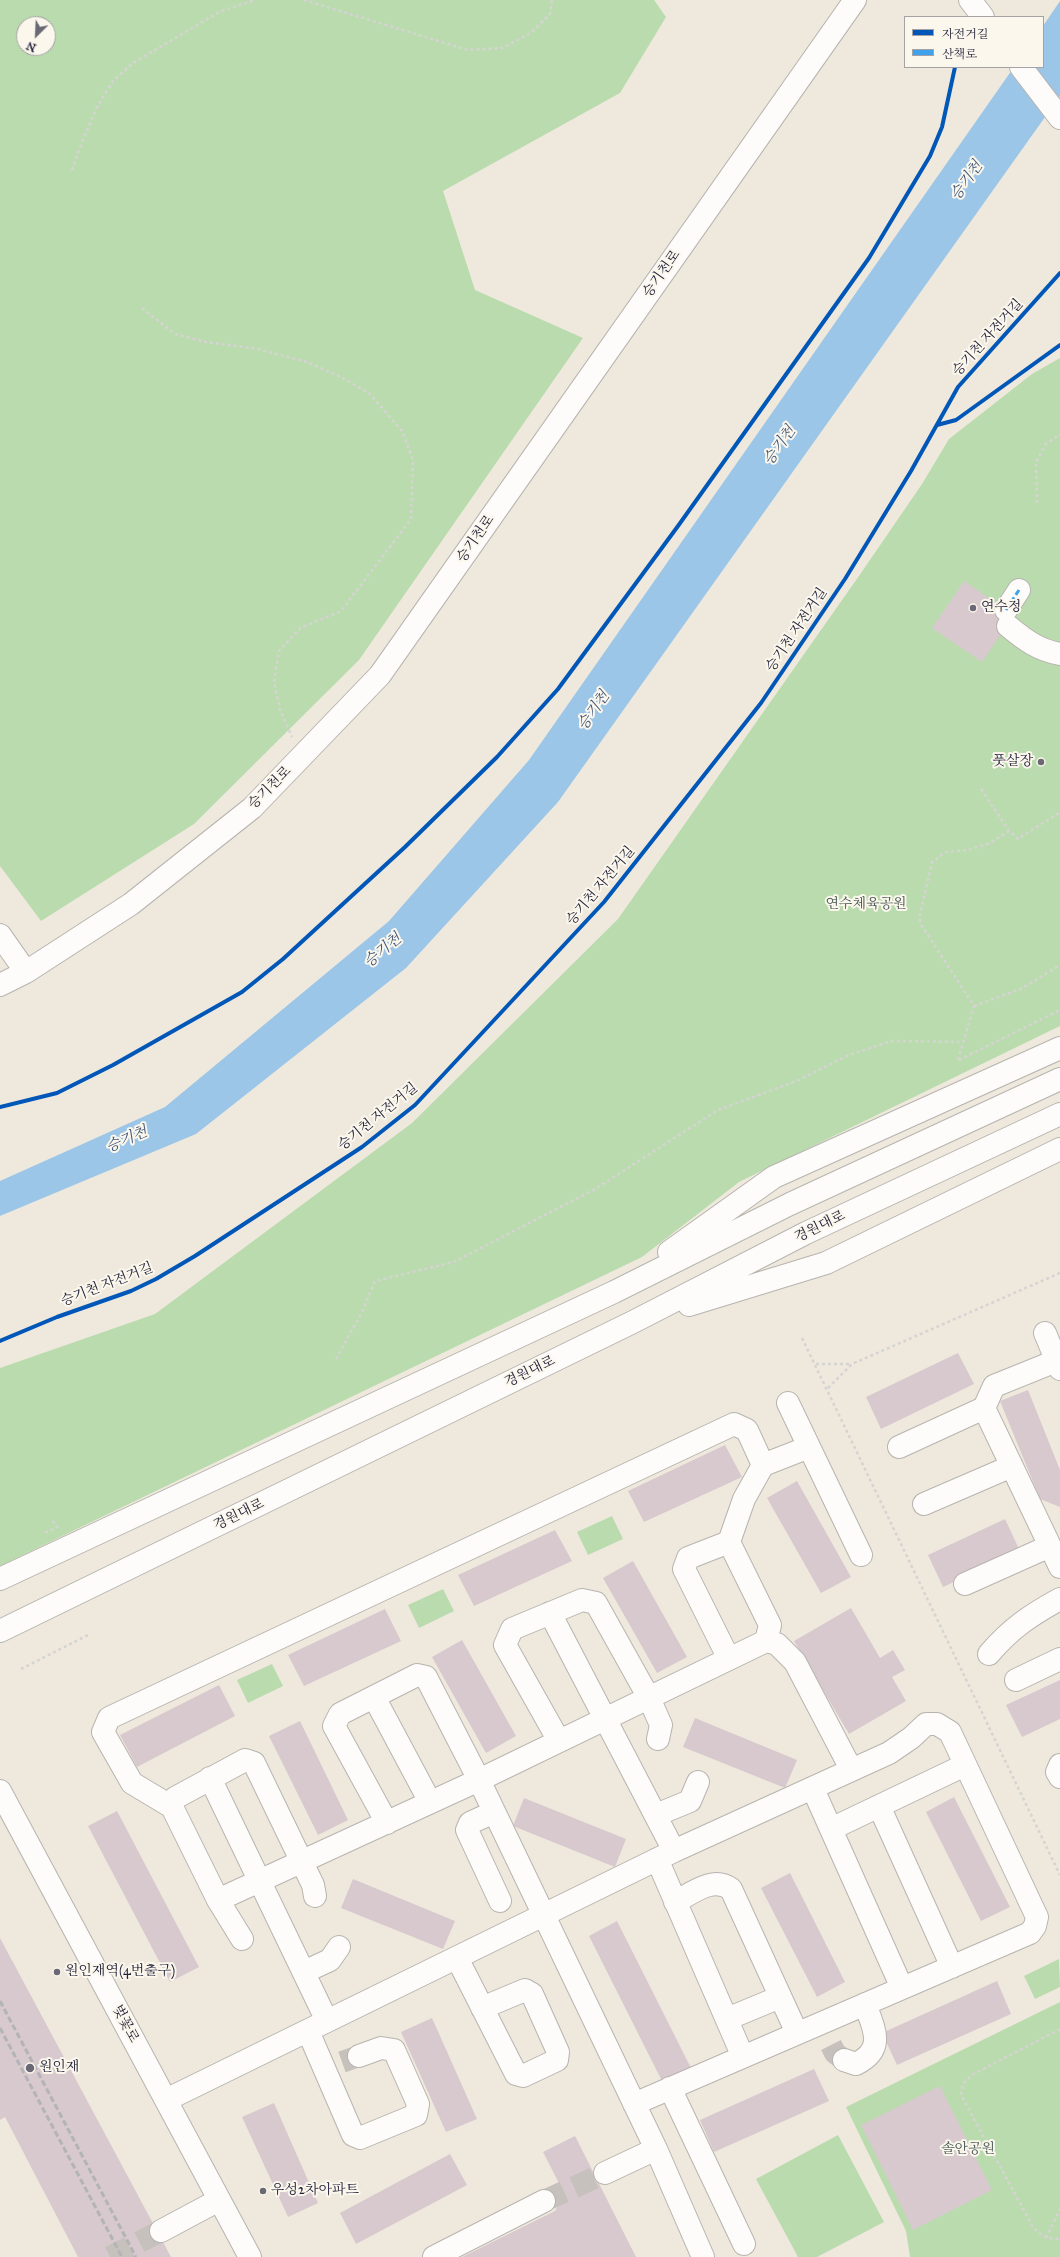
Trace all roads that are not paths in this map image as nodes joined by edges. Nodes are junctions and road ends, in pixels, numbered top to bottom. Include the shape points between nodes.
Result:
1 (854, 0) edge
2 (970, 0) edge
3 (982, 16) edge
4 (1022, 68) edge
5 (1060, 118) edge
6 (1019, 590) dead end
7 (1060, 654) edge
8 (0, 935) edge
9 (26, 972) junction
10 (0, 985) edge
11 (1060, 1048) edge
12 (1060, 1079) edge
13 (1060, 1114) edge
14 (1060, 1148) edge
15 (614, 1292) junction
16 (633, 1322) junction
17 (1045, 1333) dead end
18 (1058, 1365) edge
19 (788, 1403) dead end
20 (984, 1408) junction
21 (809, 1447) junction
22 (899, 1447) dead end
23 (763, 1465) junction
24 (1012, 1466) junction
25 (924, 1504) dead end
26 (729, 1542) junction
27 (1056, 1553) edge
28 (862, 1555) dead end
29 (0, 1579) edge
30 (965, 1584) dead end
31 (1060, 1599) edge
32 (550, 1613) junction
33 (0, 1631) edge
34 (766, 1641) junction
35 (989, 1654) dead end
36 (729, 1659) junction
37 (1060, 1659) edge
38 (1016, 1680) dead end
39 (374, 1697) junction
40 (649, 1698) junction
41 (606, 1718) junction
42 (658, 1739) dead end
43 (559, 1741) junction
44 (965, 1765) junction
45 (1060, 1765) edge
46 (852, 1769) junction
47 (1060, 1777) edge
48 (210, 1778) junction
49 (479, 1780) junction
50 (698, 1782) dead end
51 (813, 1789) junction
52 (0, 1791) edge
53 (430, 1802) junction
54 (879, 1806) junction
55 (172, 1807) junction
56 (494, 1812) junction
57 (656, 1815) junction
58 (387, 1823) junction
59 (831, 1829) junction
60 (665, 1855) junction
61 (301, 1862) junction
62 (261, 1881) junction
63 (315, 1896) dead end
64 (218, 1900) junction
65 (500, 1901) dead end
66 (675, 1902) junction
67 (542, 1916) junction
68 (242, 1939) dead end
69 (339, 1948) dead end
70 (457, 1958) junction
71 (952, 1967) junction
72 (304, 1972) junction
73 (902, 1988) junction
74 (780, 1997) junction
75 (865, 2004) junction
76 (482, 2008) dead end
77 (727, 2019) junction
78 (327, 2021) junction
79 (308, 2031) junction
80 (797, 2033) junction
81 (359, 2056) tunnel mouth
82 (743, 2057) junction
83 (844, 2060) dead end
84 (670, 2088) junction
85 (166, 2100) junction
86 (634, 2104) junction
87 (656, 2149) junction
88 (605, 2173) tunnel mouth
89 (219, 2200) junction
90 (544, 2201) tunnel mouth
91 (161, 2231) tunnel mouth
92 (744, 2244) dead end
93 (250, 2257) edge
94 (434, 2257) edge
95 (703, 2257) edge

1 - 9 main road, 승기천로 via 380,675 252,808 131,904
2 - 3 main road
4 - 5 main road
6 - 7 main road via 1007,618 1031,645 1045,652
8 - 9 main road
9 - 10 main road, 승기천로
11 - 15 main road via 774,1177
12 - 15 main road via 790,1204
13 - 16 main road, 경원대로 via 806,1233
14 - 16 main road via 826,1262
15 - 29 main road
16 - 33 main road, 경원대로
17 - 18 main road
18 - 20 main road via 994,1386
19 - 21 main road
20 - 22 main road
20 - 24 main road
21 - 23 main road
21 - 28 main road
23 - 26 main road via 744,1499
23 - 55 main road via 747,1430 734,1424 109,1718 103,1732 132,1783
24 - 25 main road
24 - 27 main road
26 - 34 main road via 770,1625
26 - 36 main road via 688,1558 684,1569
27 - 30 main road
31 - 35 main road via 1027,1617 1004,1636
32 - 40 main road via 582,1600 596,1603
32 - 41 main road
32 - 43 main road via 512,1629 505,1645
34 - 36 main road
34 - 46 main road via 777,1644 795,1662
36 - 40 main road
37 - 38 main road
39 - 49 main road via 418,1675 426,1677
39 - 53 main road
39 - 58 main road via 340,1714 334,1726
40 - 41 main road
40 - 42 main road via 661,1725
41 - 43 main road
41 - 57 main road
43 - 49 main road
44 - 46 main road via 950,1732 937,1724 926,1724 889,1753
44 - 54 main road
44 - 71 main road via 1037,1917 1030,1933
45 - 47 main road via 1057,1772
46 - 51 main road
48 - 55 main road via 175,1798
48 - 61 main road via 245,1760 254,1763
48 - 62 main road
49 - 53 main road
49 - 56 main road
50 - 57 main road via 690,1801
51 - 59 main road
51 - 60 main road
52 - 85 main road, 벚꽃로
53 - 58 main road
54 - 59 main road
54 - 71 main road
55 - 64 main road
56 - 65 main road via 470,1823 467,1830
56 - 67 main road
57 - 60 main road
58 - 61 main road
59 - 73 main road
60 - 66 main road
60 - 67 main road
61 - 62 main road
61 - 63 main road via 313,1885
62 - 64 main road
62 - 72 main road
64 - 68 main road
66 - 74 main road via 714,1883 724,1884 731,1890
66 - 77 main road
67 - 70 main road
67 - 86 main road
69 - 72 main road via 330,1960
70 - 76 main road
70 - 78 main road
71 - 73 main road
72 - 78 main road
73 - 75 main road
74 - 77 main road
74 - 80 main road
75 - 80 main road
75 - 83 main road via 876,2035 874,2047 867,2059 856,2064
77 - 82 main road
78 - 79 main road
79 - 81 main road via 352,2135 360,2138 416,2115 418,2104 394,2050 380,2048
79 - 85 main road
80 - 82 main road
82 - 84 main road
84 - 86 main road
84 - 92 main road
85 - 89 main road, 벚꽃로
86 - 87 main road
87 - 88 main road
87 - 95 main road
89 - 91 main road
89 - 93 main road, 벚꽃로
90 - 94 main road

